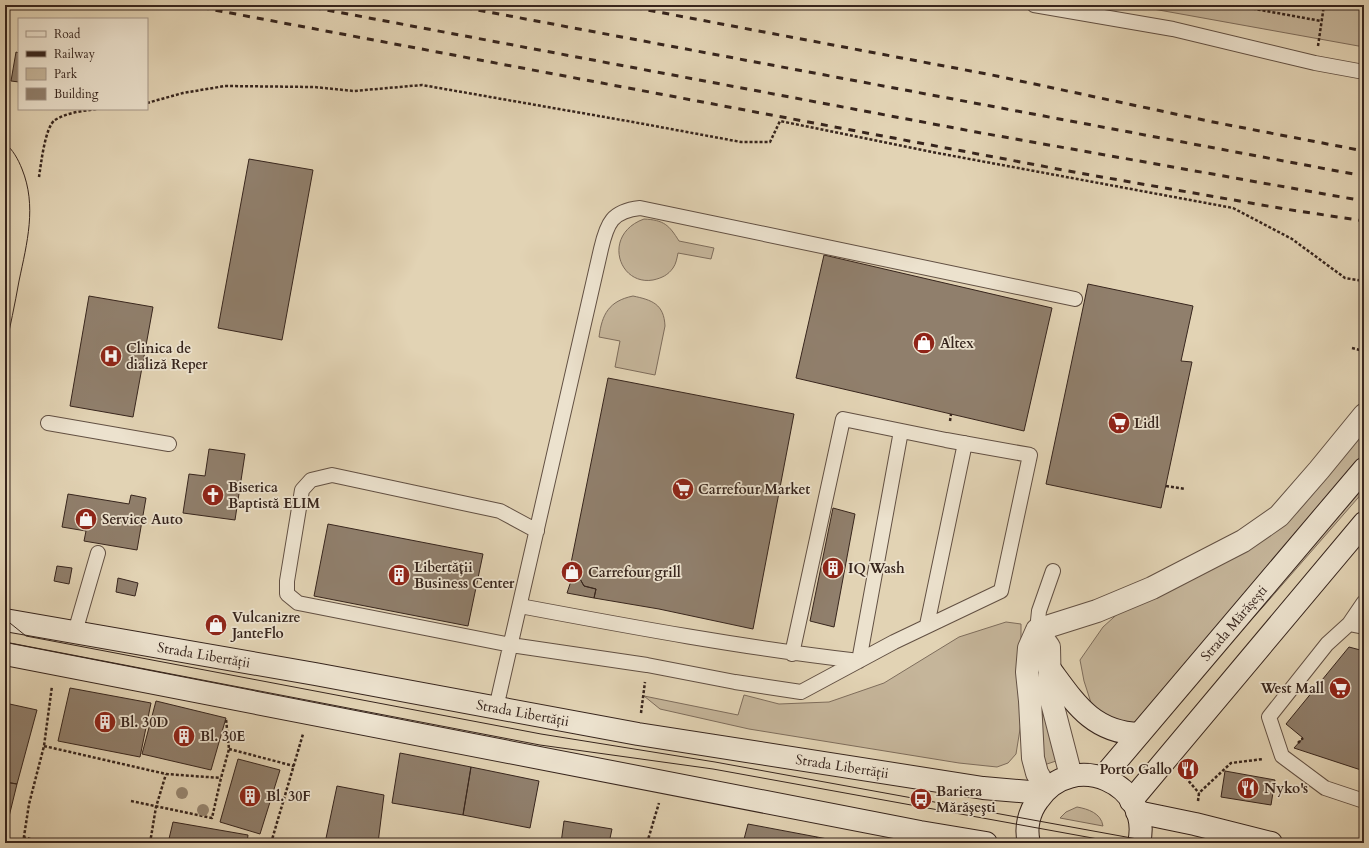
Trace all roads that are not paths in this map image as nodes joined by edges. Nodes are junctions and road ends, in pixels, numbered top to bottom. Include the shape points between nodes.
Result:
1 (1034, 5) edge
2 (1364, 72) edge
3 (1075, 299) dead end
4 (1364, 416) edge
5 (48, 422) dead end
6 (901, 431) junction
7 (965, 443) junction
8 (169, 444) dead end
9 (1361, 473) edge
10 (1364, 523) edge
11 (537, 531) junction
12 (98, 553) dead end
13 (1053, 571) dead end
14 (1364, 602) edge
15 (520, 606) junction
16 (5, 620) edge
17 (1348, 624) junction
18 (927, 625) junction
19 (1364, 627) edge
20 (1036, 630) junction
21 (75, 632) junction
22 (511, 645) junction
23 (5, 654) edge
24 (792, 654) junction
25 (859, 661) junction
26 (1049, 668) junction
27 (496, 708) junction
28 (1139, 734) junction
29 (1071, 776) junction
30 (1103, 777) junction
31 (1044, 791) junction
32 (1364, 801) edge
33 (1134, 806) junction
34 (986, 843) edge
35 (1029, 843) edge
36 (1139, 843) edge
37 (1271, 843) edge

1 - 2 lane via 1173,29
3 - 11 lane via 640,208 623,212 607,225 604,235
4 - 20 main road via 1278,516 1243,541 1152,588 1097,611
5 - 8 lane
6 - 7 lane
6 - 24 lane via 843,419
6 - 25 lane
7 - 18 lane
7 - 18 lane via 1030,455 1001,591
9 - 28 main road, Strada Mărășești
10 - 33 main road via 1193,727
11 - 15 lane
11 - 22 lane via 500,512 332,475 311,480 302,490 287,581 287,594 298,604
12 - 21 lane
13 - 20 lane via 1039,611
14 - 17 lane
15 - 22 lane
15 - 24 lane
16 - 21 main road, Strada Libertății
17 - 19 lane
17 - 32 lane via 1328,644 1269,717 1282,756 1325,788
18 - 25 lane
20 - 26 main road via 1049,647
20 - 31 main road via 1029,648 1027,672 1033,758
21 - 27 main road, Strada Libertății
22 - 25 lane via 647,665 801,692
22 - 27 lane
23 - 34 main road
24 - 25 lane
26 - 28 main road via 1074,702 1091,718 1125,734
26 - 29 main road via 1050,695
27 - 31 main road, Strada Libertății via 638,734 983,788
28 - 30 main road, Strada Mărășești
29 - 30 main road
29 - 31 main road
30 - 33 main road via 1124,791
31 - 35 main road via 1029,818
33 - 36 main road via 1140,826
33 - 37 main road

